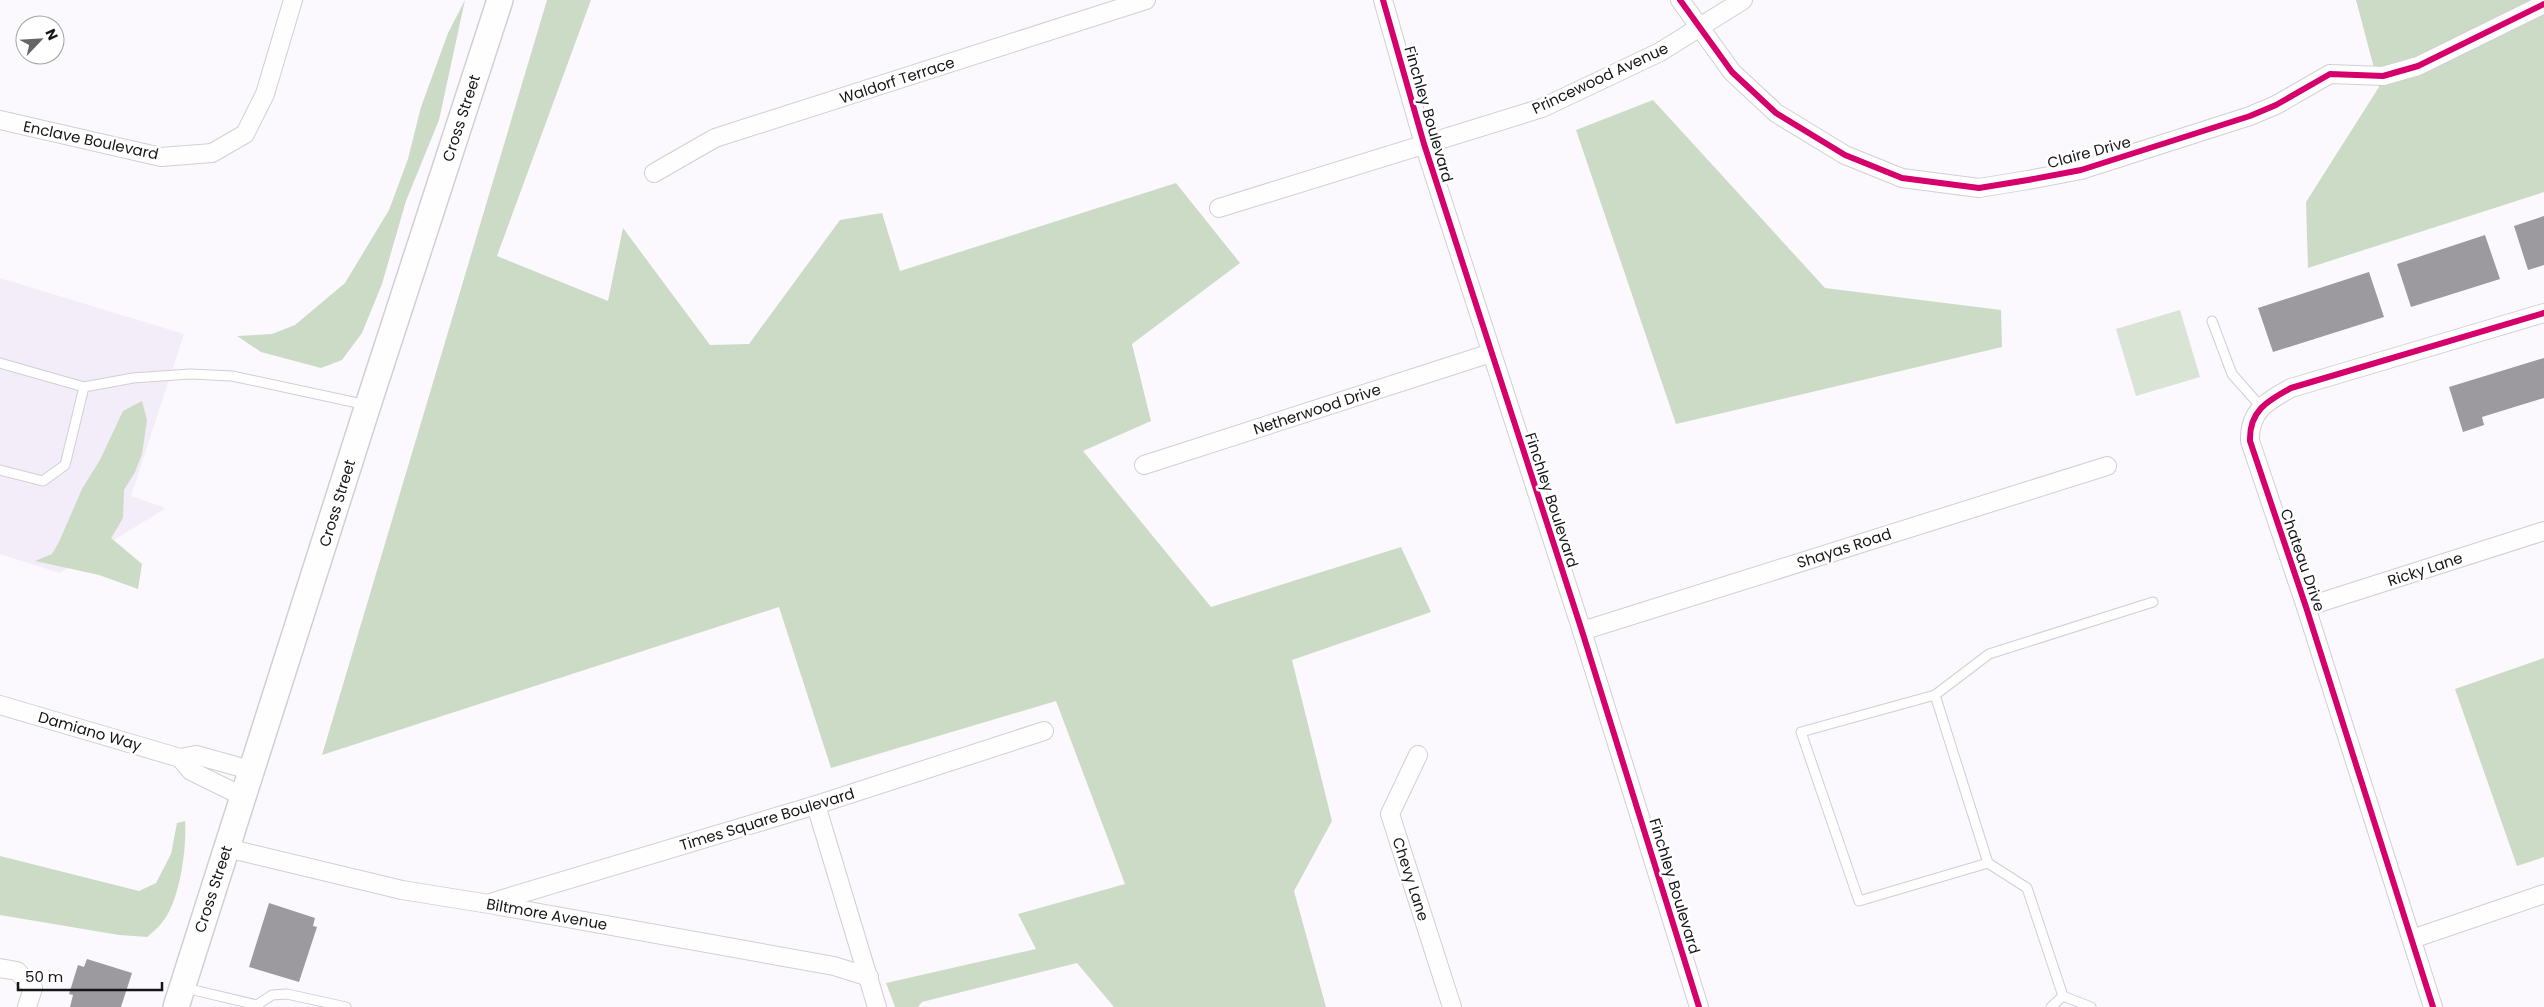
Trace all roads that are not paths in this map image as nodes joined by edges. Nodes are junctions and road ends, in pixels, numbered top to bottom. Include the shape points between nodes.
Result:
1 (293, 0) edge
2 (500, 0) edge
3 (1146, 0) edge
4 (1383, 0) edge
5 (1680, 0) edge
6 (1743, 0) edge
7 (2544, 4) edge
8 (1699, 27) junction
9 (0, 120) edge
10 (1424, 144) junction
11 (654, 173) dead end
12 (1219, 208) dead end
13 (2544, 313) edge
14 (2212, 321) dead end
15 (1491, 353) junction
16 (0, 363) edge
17 (84, 387) junction
18 (368, 405) junction
19 (2262, 408) junction
20 (1144, 466) dead end
21 (2107, 466) dead end
22 (0, 470) edge
23 (2544, 531) edge
24 (2153, 602) dead end
25 (2306, 608) junction
26 (1582, 631) junction
27 (1935, 695) junction
28 (0, 705) edge
29 (1044, 731) dead end
30 (1418, 755) dead end
31 (180, 758) junction
32 (250, 770) junction
33 (242, 796) junction
34 (816, 805) junction
35 (227, 848) junction
36 (1988, 863) junction
37 (2544, 894) edge
38 (489, 904) junction
39 (2412, 939) junction
40 (0, 968) edge
41 (868, 977) junction
42 (2063, 996) junction
43 (179, 997) edge
44 (258, 1006) edge
45 (27, 1007) edge
46 (346, 1007) edge
47 (877, 1007) edge
48 (1452, 1007) edge
49 (1699, 1007) edge
50 (2051, 1007) edge
51 (2091, 1007) edge
52 (2433, 1007) edge

1 - 9 street, Enclave Boulevard via 264,94 246,134 212,153 162,157
2 - 18 main road, Cross Street
3 - 11 street, Waldorf Terrace via 715,138
4 - 10 street, Finchley Boulevard
5 - 8 street, Claire Drive
6 - 8 street, Princewood Avenue
7 - 8 street, Claire Drive via 2418,66 2383,76 2330,74 2250,116 2081,170 1979,188 1902,178 1845,155 1776,113 1732,72
8 - 10 street, Princewood Avenue via 1660,52 1542,108
10 - 12 street, Princewood Avenue
10 - 15 street, Finchley Boulevard
13 - 19 street, Chateau Drive via 2291,388
14 - 19 lane via 2232,374
15 - 20 street, Netherwood Drive
15 - 26 street, Finchley Boulevard
16 - 17 lane
17 - 18 lane via 133,378 190,374 232,376
17 - 22 lane via 65,465 43,481
18 - 32 main road, Cross Street
19 - 25 street, Chateau Drive via 2250,426 2250,441
21 - 26 street, Shayas Road
23 - 25 street, Ricky Lane
24 - 27 lane via 1989,654
25 - 39 street, Chateau Drive
26 - 49 street, Finchley Boulevard
27 - 36 lane
27 - 36 lane via 1801,732 1859,901
28 - 31 street, Damiano Way
29 - 34 street, Times Square Boulevard
30 - 48 street, Chevy Lane via 1390,814
31 - 32 street, Damiano Way via 196,755
31 - 33 street, Damiano Way via 191,771
32 - 33 main road, Cross Street
33 - 35 main road, Cross Street
34 - 38 street, Times Square Boulevard
34 - 41 street
35 - 38 street, Biltmore Avenue via 402,890
35 - 43 main road, Cross Street
36 - 42 lane via 2027,888
37 - 39 street
38 - 41 street, Biltmore Avenue via 834,966
39 - 52 street, Chateau Drive
40 - 45 street via 17,971 33,988
41 - 47 street
42 - 50 lane
42 - 51 lane
43 - 44 lane
44 - 46 lane via 272,995 287,994

